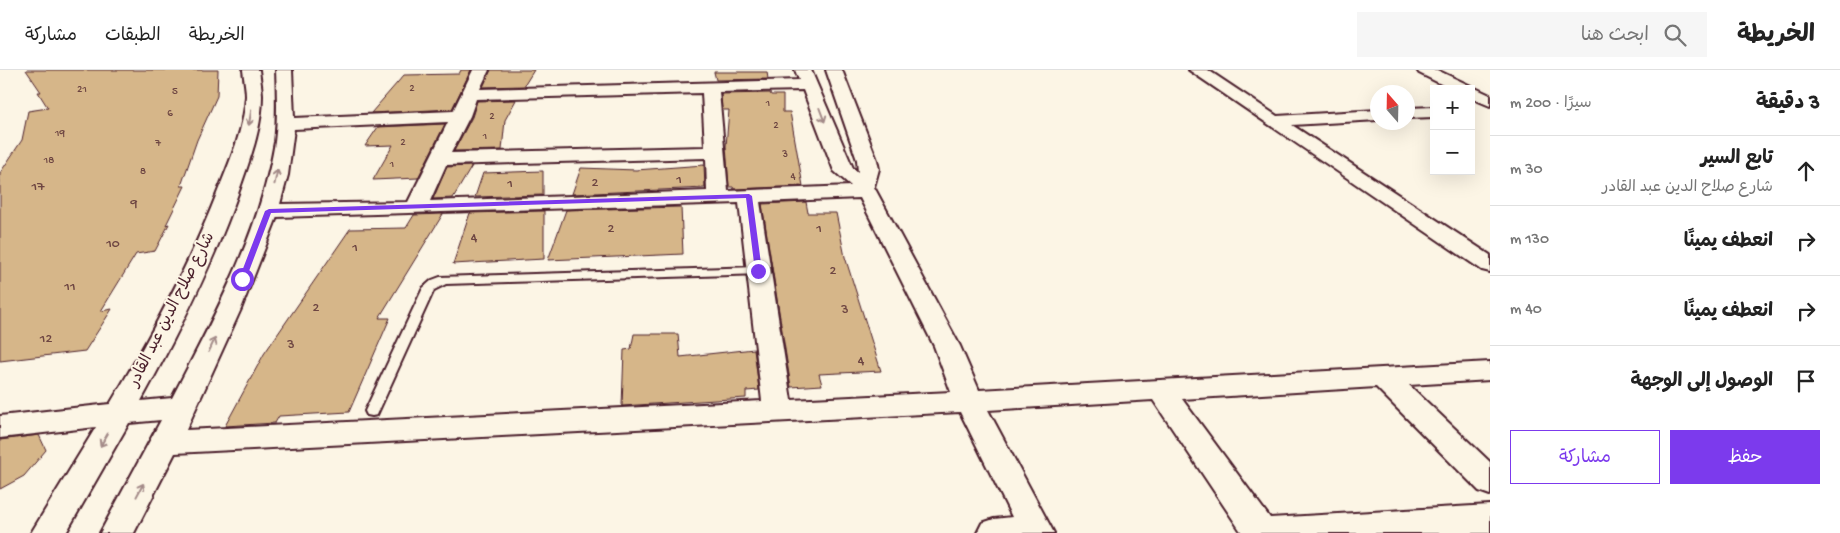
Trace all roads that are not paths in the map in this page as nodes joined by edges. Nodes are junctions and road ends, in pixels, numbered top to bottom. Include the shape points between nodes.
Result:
1 (251, 70) edge
2 (284, 70) edge
3 (481, 70) edge
4 (834, 70) edge
5 (1198, 70) edge
6 (1425, 70) edge
7 (807, 77) edge
8 (1456, 85) edge
9 (710, 87) junction
10 (471, 94) junction
11 (1475, 94) edge
12 (1490, 101) edge
13 (1490, 109) edge
14 (1475, 110) edge
15 (1430, 112) edge
16 (1415, 113) edge
17 (1370, 115) edge
18 (461, 116) junction
19 (1274, 121) junction
20 (285, 124) junction
21 (714, 152) junction
22 (439, 159) junction
23 (865, 190) junction
24 (749, 196) junction
25 (718, 197) junction
26 (416, 208) junction
27 (269, 211) junction
28 (1490, 265) edge
29 (758, 271) junction
30 (1490, 371) edge
31 (1383, 377) junction
32 (1160, 389) junction
33 (969, 401) junction
34 (183, 407) junction
35 (778, 410) junction
36 (372, 411) dead end
37 (119, 414) junction
38 (0, 427) edge
39 (166, 442) junction
40 (1490, 482) edge
41 (1490, 519) edge
42 (1036, 532) edge
43 (48, 533) edge
44 (117, 533) edge
45 (994, 533) edge
46 (1260, 533) edge
47 (1265, 533) edge

1 -> 37 street, شارع صلاح الدين عبد القادر via 254,95 249,130 224,202 187,288
2 - 20 street
3 - 10 street
4 - 23 street via 867,160 869,169
5 - 19 street
6 - 8 street
7 - 9 street
7 -> 23 street via 844,171
9 - 10 street
9 - 21 street
10 - 18 street
11 - 12 street
13 - 14 street
15 - 16 street
17 - 19 street
18 - 20 street
18 - 22 street
19 - 28 street
27 -> 20 street
21 - 22 street
21 - 25 street
22 - 26 street
23 - 24 street
23 - 33 street via 947,346
24 - 25 street
24 - 29 street
25 - 26 street
26 - 27 street
34 -> 27 street via 242,279
29 - 35 street
29 - 36 lane via 436,282 429,288
30 - 31 street
31 - 32 street
31 - 40 street
32 - 33 street
32 - 46 street
33 - 35 street
33 - 42 street
34 - 37 street
34 - 39 street
35 - 39 street
37 - 38 street
37 -> 43 street, شارع صلاح الدين عبد القادر
44 -> 39 street
41 - 47 street
42 - 45 street

